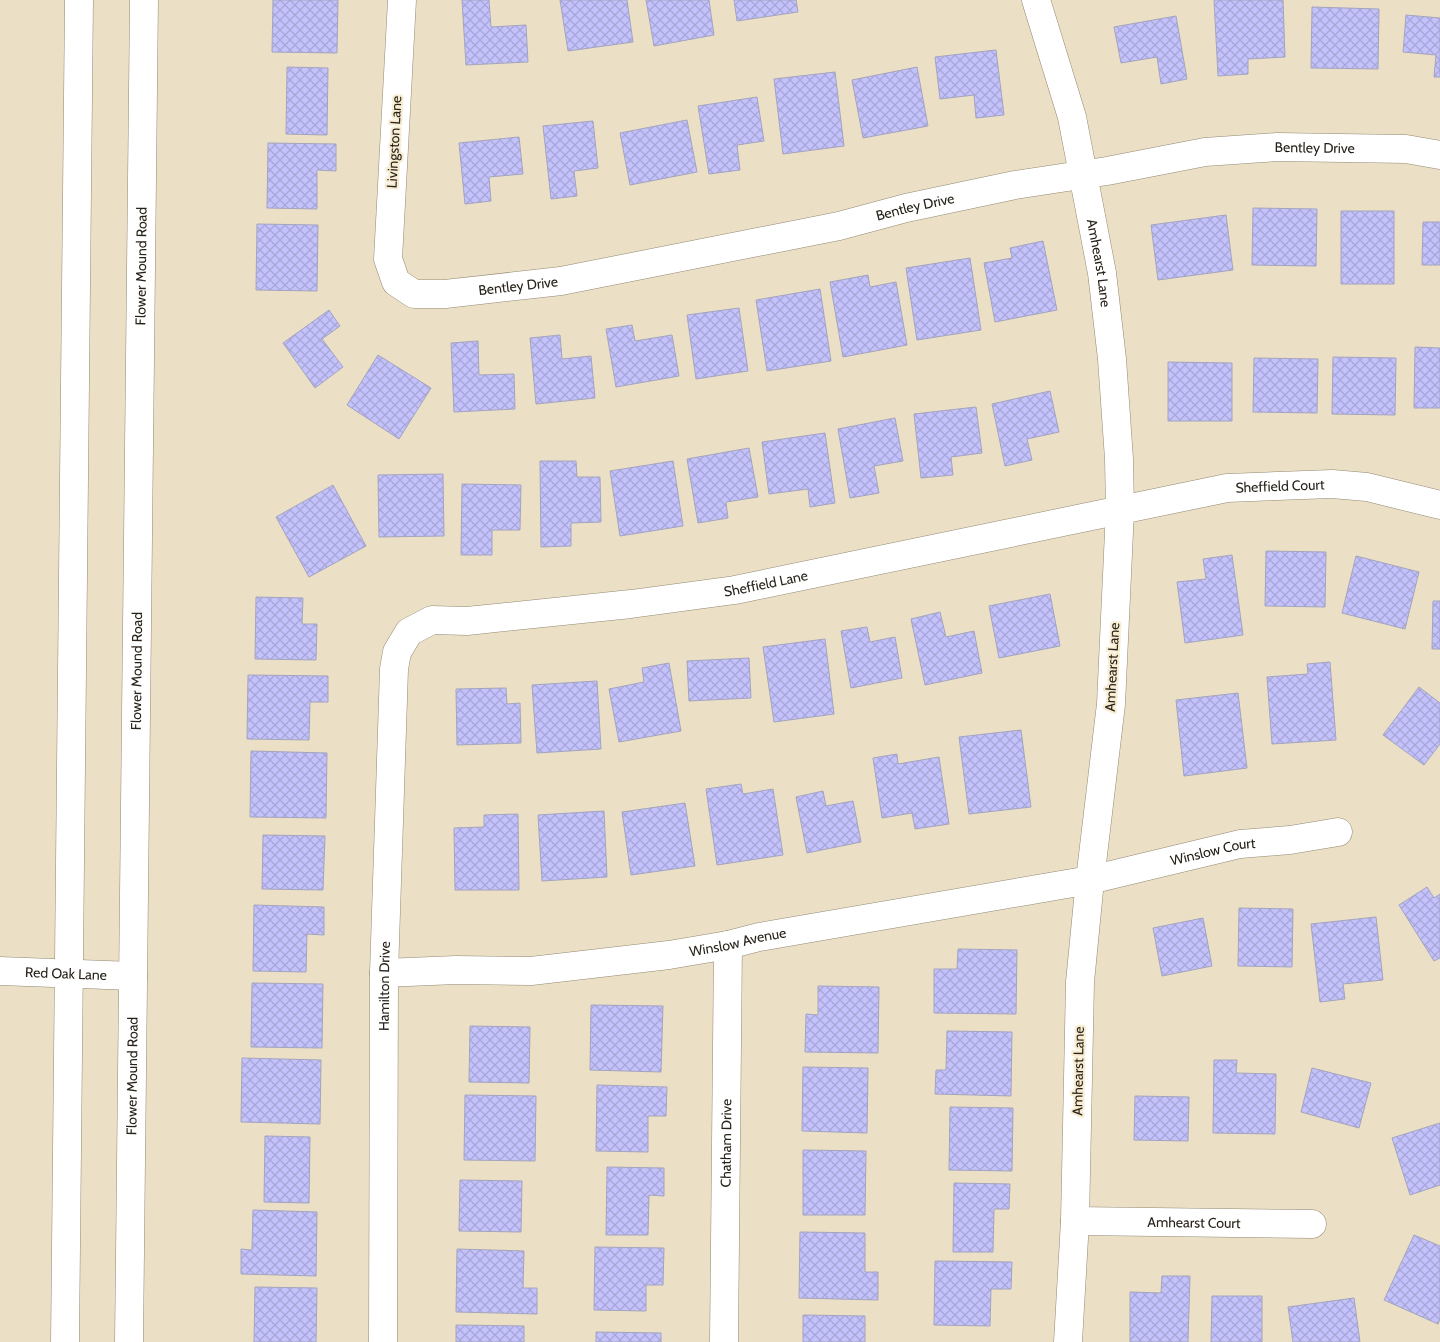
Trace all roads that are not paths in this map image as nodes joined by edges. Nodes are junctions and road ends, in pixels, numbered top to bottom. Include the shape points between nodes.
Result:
1 (79, 0) edge
2 (144, 0) edge
3 (402, 0) edge
4 (1036, 0) edge
5 (1440, 155) edge
6 (1083, 174) junction
7 (396, 282) joint
8 (1440, 504) edge
9 (1120, 510) junction
10 (409, 632) joint
11 (1338, 832) dead end
12 (1090, 880) junction
13 (728, 945) junction
14 (0, 971) edge
15 (384, 972) junction
16 (69, 974) junction
17 (133, 976) junction
18 (1075, 1221) junction
19 (1312, 1224) dead end
20 (65, 1342) edge
21 (129, 1342) edge
22 (383, 1342) edge
23 (724, 1342) edge
24 (1068, 1342) edge

1 - 16 street
2 - 17 street, Flower Mound Road
3 - 7 street, Livingston Lane via 388,259
4 - 6 street, Amhearst Lane via 1072,117
5 - 6 street, Bentley Drive via 1406,150 1277,147 1205,152
6 - 7 street, Bentley Drive via 1015,185 838,226 561,281 445,294 414,294
6 - 9 street, Amhearst Lane via 1102,273 1111,350
8 - 9 street, Sheffield Court via 1367,487 1332,484 1227,488
9 - 10 street, Sheffield Lane via 735,590 467,621 432,620
9 - 12 street, Amhearst Lane via 1111,704
10 - 15 street, Hamilton Drive via 397,652 394,669
11 - 12 street, Winslow Court via 1240,844
12 - 13 street, Winslow Avenue
12 - 18 street, Amhearst Lane via 1080,982
13 - 15 street, Winslow Avenue via 531,971
13 - 23 street, Chatham Drive
14 - 16 street, Red Oak Lane
15 - 22 street, Hamilton Drive
16 - 17 street, Red Oak Lane
16 - 20 street
17 - 21 street, Flower Mound Road
18 - 19 street, Amhearst Court
18 - 24 street, Amhearst Lane

